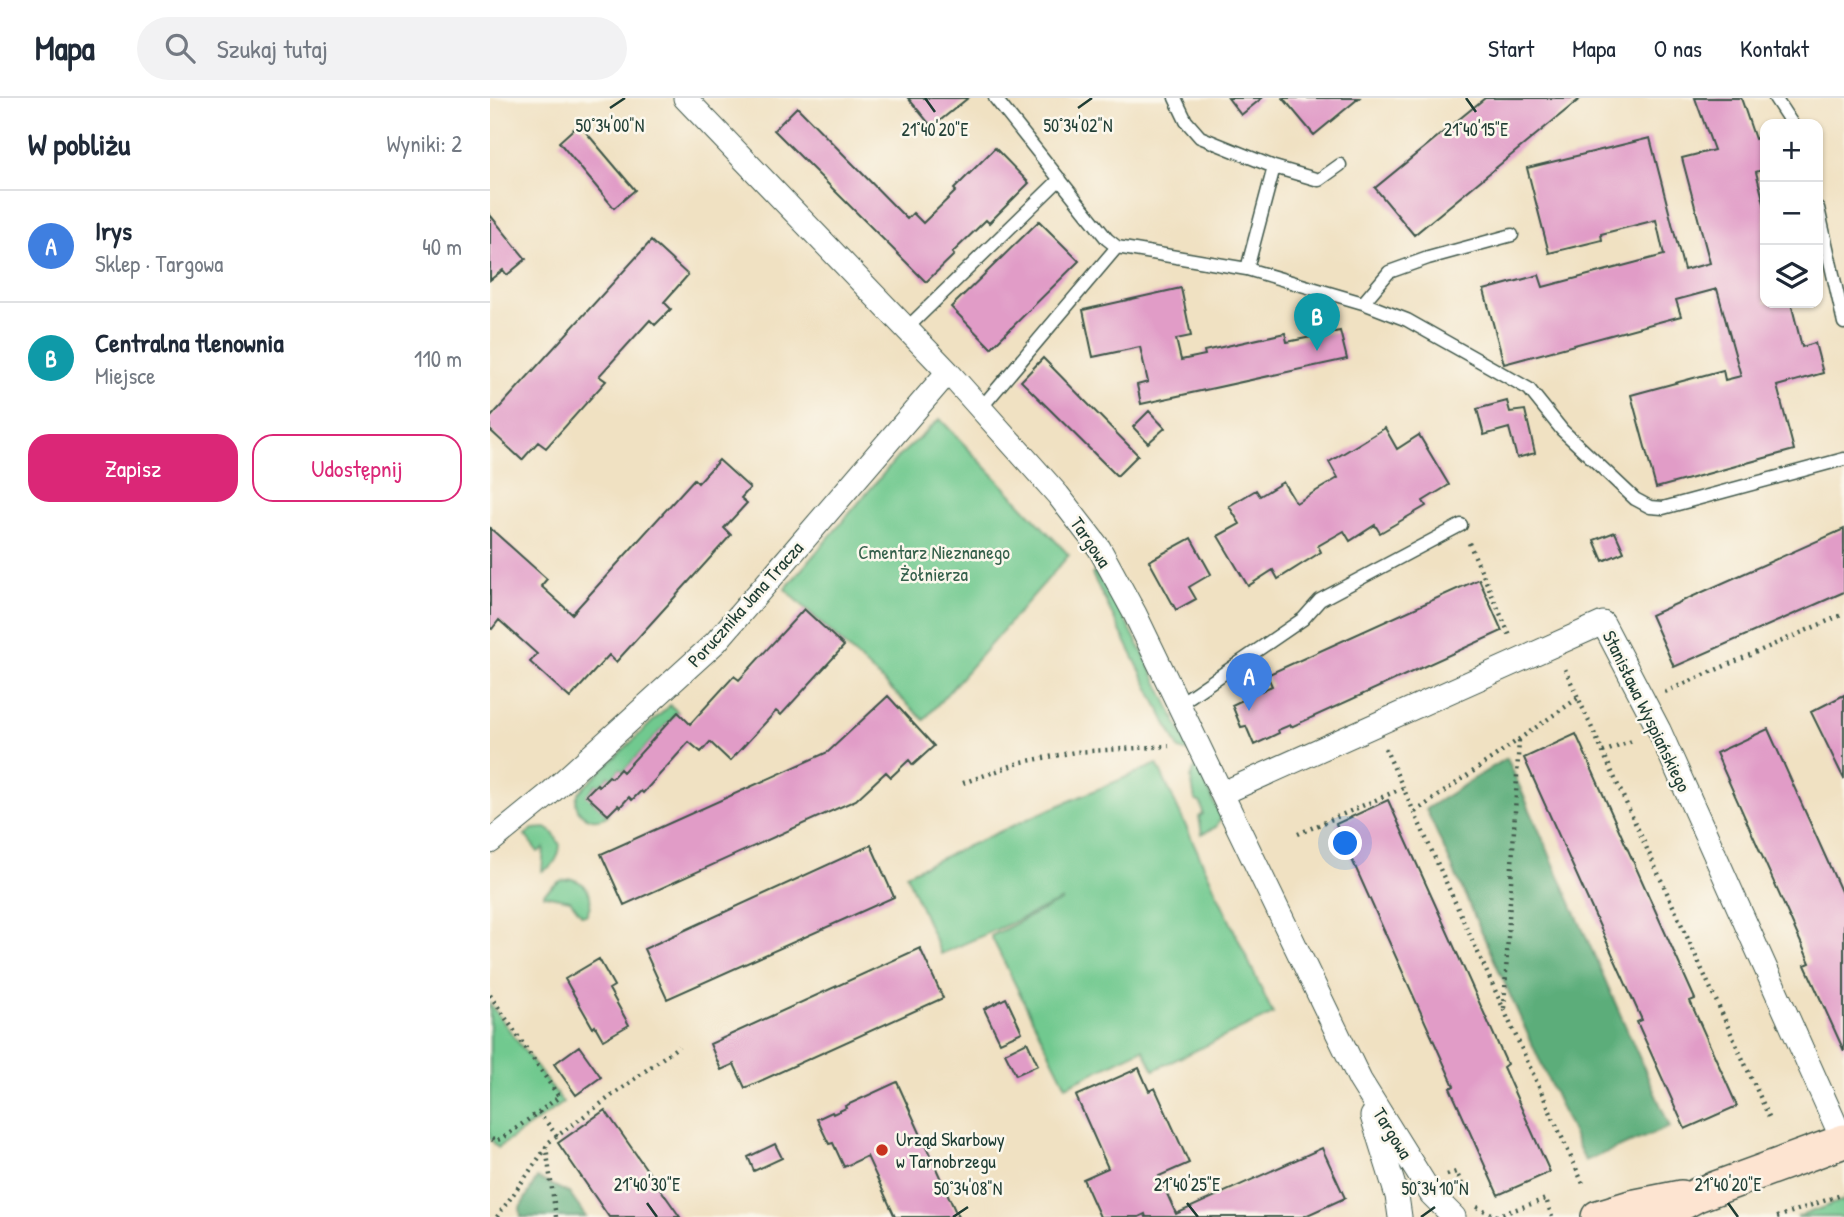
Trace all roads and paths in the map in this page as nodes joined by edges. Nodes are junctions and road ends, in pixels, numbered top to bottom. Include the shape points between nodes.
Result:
1 (685, 98) edge
2 (995, 98) edge
3 (1175, 98) edge
4 (1775, 98) edge
5 (1789, 119) edge
6 (1339, 165) dead end
7 (1274, 167) junction
8 (1060, 179) junction
9 (1823, 230) edge
10 (1512, 235) dead end
11 (1117, 247) junction
12 (1247, 269) junction
13 (1363, 303) junction
14 (1844, 323) edge
15 (906, 328) junction
16 (948, 372) junction
17 (981, 408) junction
18 (1844, 459) edge
19 (1461, 525) joint
20 (1844, 614) edge
21 (1554, 645) junction
22 (1516, 648) dead end
23 (1643, 697) junction
24 (1578, 698) junction
25 (1179, 704) junction
26 (1375, 725) junction
27 (1659, 730) junction
28 (1519, 740) junction
29 (1170, 746) dead end
30 (1603, 752) junction
31 (963, 783) dead end
32 (1403, 788) junction
33 (1223, 793) junction
34 (1415, 812) junction
35 (1297, 834) dead end
36 (490, 842) edge
37 (490, 995) edge
38 (1504, 1010) junction
39 (679, 1046) dead end
40 (1360, 1080) junction
41 (539, 1112) junction
42 (1771, 1121) dead end
43 (557, 1136) junction
44 (490, 1138) edge
45 (1844, 1141) edge
46 (546, 1147) junction
47 (1444, 1176) dead end
48 (1584, 1186) dead end
49 (1466, 1193) dead end
50 (1844, 1194) edge
51 (1697, 1195) junction
52 (1463, 1210) edge
53 (497, 1217) edge
54 (556, 1217) edge
55 (1400, 1217) edge
56 (1552, 1217) edge
57 (1598, 1217) edge
58 (1657, 1217) edge
59 (1777, 1217) edge

1 - 15 street, Targowa
2 - 8 lane
3 - 7 lane via 1200,137
4 - 5 lane
6 - 7 lane via 1319,180
7 - 12 lane
8 - 11 lane
8 - 15 lane
9 - 14 lane
10 - 13 lane via 1390,272
11 - 12 lane
11 - 17 lane
12 - 13 lane
13 - 18 lane via 1407,320 1529,389 1562,429 1635,499 1650,507 1663,508
15 - 16 street, Targowa
16 - 17 street, Targowa
16 - 36 street, Porucznika Jana Tracza via 716,642
17 - 25 street, Targowa via 1099,548
19 - 22 path
19 - 25 lane via 1320,600 1303,618
20 - 23 path via 1668,691
21 - 23 street, Stanisława Wyspiańskiego via 1603,623
21 - 24 path
21 - 26 street, Stanisława Wyspiańskiego
23 - 27 street, Stanisława Wyspiańskiego
24 - 28 path
24 - 30 path
25 - 33 street, Targowa
26 - 32 path
26 - 33 street, Stanisława Wyspiańskiego
27 - 30 path
27 - 45 street, Stanisława Wyspiańskiego
28 - 34 path
28 - 38 path
29 - 31 path via 1075,752 1022,762
30 - 42 path
32 - 34 path
32 - 35 path
33 - 40 street, Targowa
34 - 38 path
37 - 41 path via 559,1097
38 - 48 path
39 - 43 path
40 - 52 street, Targowa via 1431,1194
40 - 55 street, Targowa
41 - 43 path
41 - 44 path via 499,1140
43 - 46 path
45 - 51 street, Stanisława Wyspiańskiego
46 - 53 path
46 - 54 path
47 - 49 path via 1456,1171
50 - 59 path
51 - 57 street, Stanisława Wyspiańskiego
51 - 58 street, Stanisława Wyspiańskiego
52 - 56 path via 1496,1216 1546,1199

